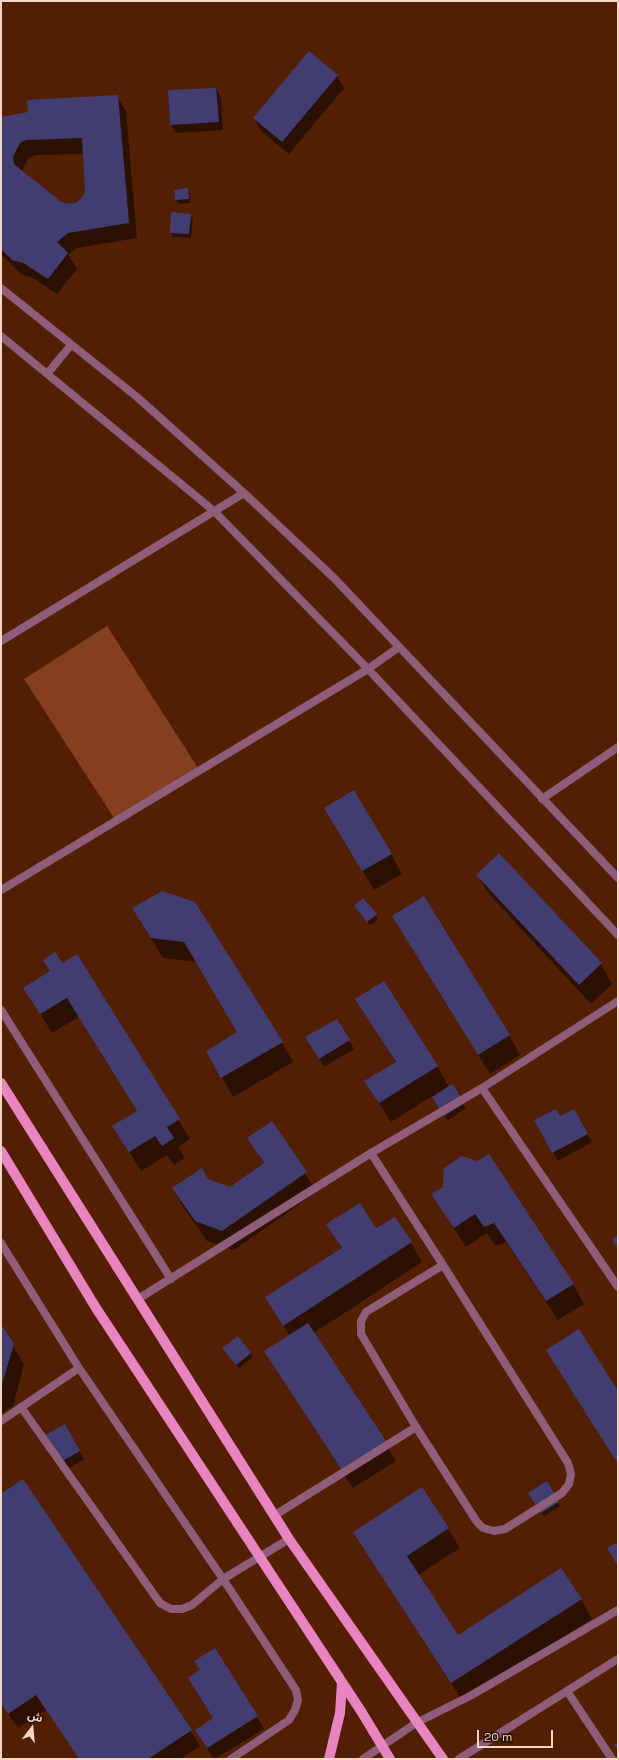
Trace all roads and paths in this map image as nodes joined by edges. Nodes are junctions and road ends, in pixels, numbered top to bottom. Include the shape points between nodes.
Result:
1 (1, 288) edge
2 (1, 336) edge
3 (71, 345) junction
4 (47, 374) junction
5 (244, 493) junction
6 (214, 511) junction
7 (1, 641) edge
8 (399, 647) junction
9 (368, 669) junction
10 (618, 747) edge
11 (542, 799) junction
12 (618, 878) edge
13 (1, 890) edge
14 (618, 936) edge
15 (618, 1001) edge
16 (1, 1010) edge
17 (1, 1083) edge
18 (482, 1088) junction
19 (1, 1151) edge
20 (371, 1153) junction
21 (1, 1243) edge
22 (443, 1265) junction
23 (171, 1279) junction
24 (618, 1287) edge
25 (138, 1299) junction
26 (79, 1368) junction
27 (21, 1407) junction
28 (1, 1421) edge
29 (416, 1427) junction
30 (275, 1515) junction
31 (289, 1538) junction
32 (258, 1556) junction
33 (223, 1579) junction
34 (618, 1610) edge
35 (618, 1659) edge
36 (342, 1683) junction
37 (567, 1691) junction
38 (416, 1723) junction
39 (381, 1746) junction
40 (231, 1759) edge
41 (329, 1759) edge
42 (363, 1759) edge
43 (390, 1759) edge
44 (443, 1759) edge
45 (459, 1759) edge
46 (612, 1759) edge

1 - 3 street
2 - 4 street
3 - 4 street
3 - 5 street via 137,397
4 - 6 street
5 - 6 street
5 - 8 street via 334,578
6 - 7 street
6 - 9 street
8 - 9 street
8 - 11 street
9 - 13 street
9 - 14 street
10 - 11 street
11 - 12 street
15 - 18 street
16 - 23 street
17 - 25 main road
18 - 20 street
18 - 24 street
19 - 32 main road via 96,1308
20 - 22 street
20 - 23 street
21 - 26 street
22 - 29 street via 366,1312 361,1321 361,1334
22 - 29 street via 568,1463 572,1474 569,1484 562,1492 505,1529 494,1531 483,1528 476,1522
23 - 25 street
25 - 30 main road
26 - 27 street
26 - 33 street
27 - 28 street
27 - 33 street via 160,1603 171,1609 182,1609 192,1605
29 - 30 street
30 - 31 main road
31 - 32 street
31 - 38 main road
32 - 33 street
32 - 36 main road
33 - 40 street via 296,1690 298,1700 289,1720
34 - 38 street via 470,1696
35 - 37 street
36 - 39 main road
36 - 41 main road via 340,1713
37 - 45 street
37 - 46 street
38 - 39 street
38 - 44 main road
39 - 42 street
39 - 43 main road

